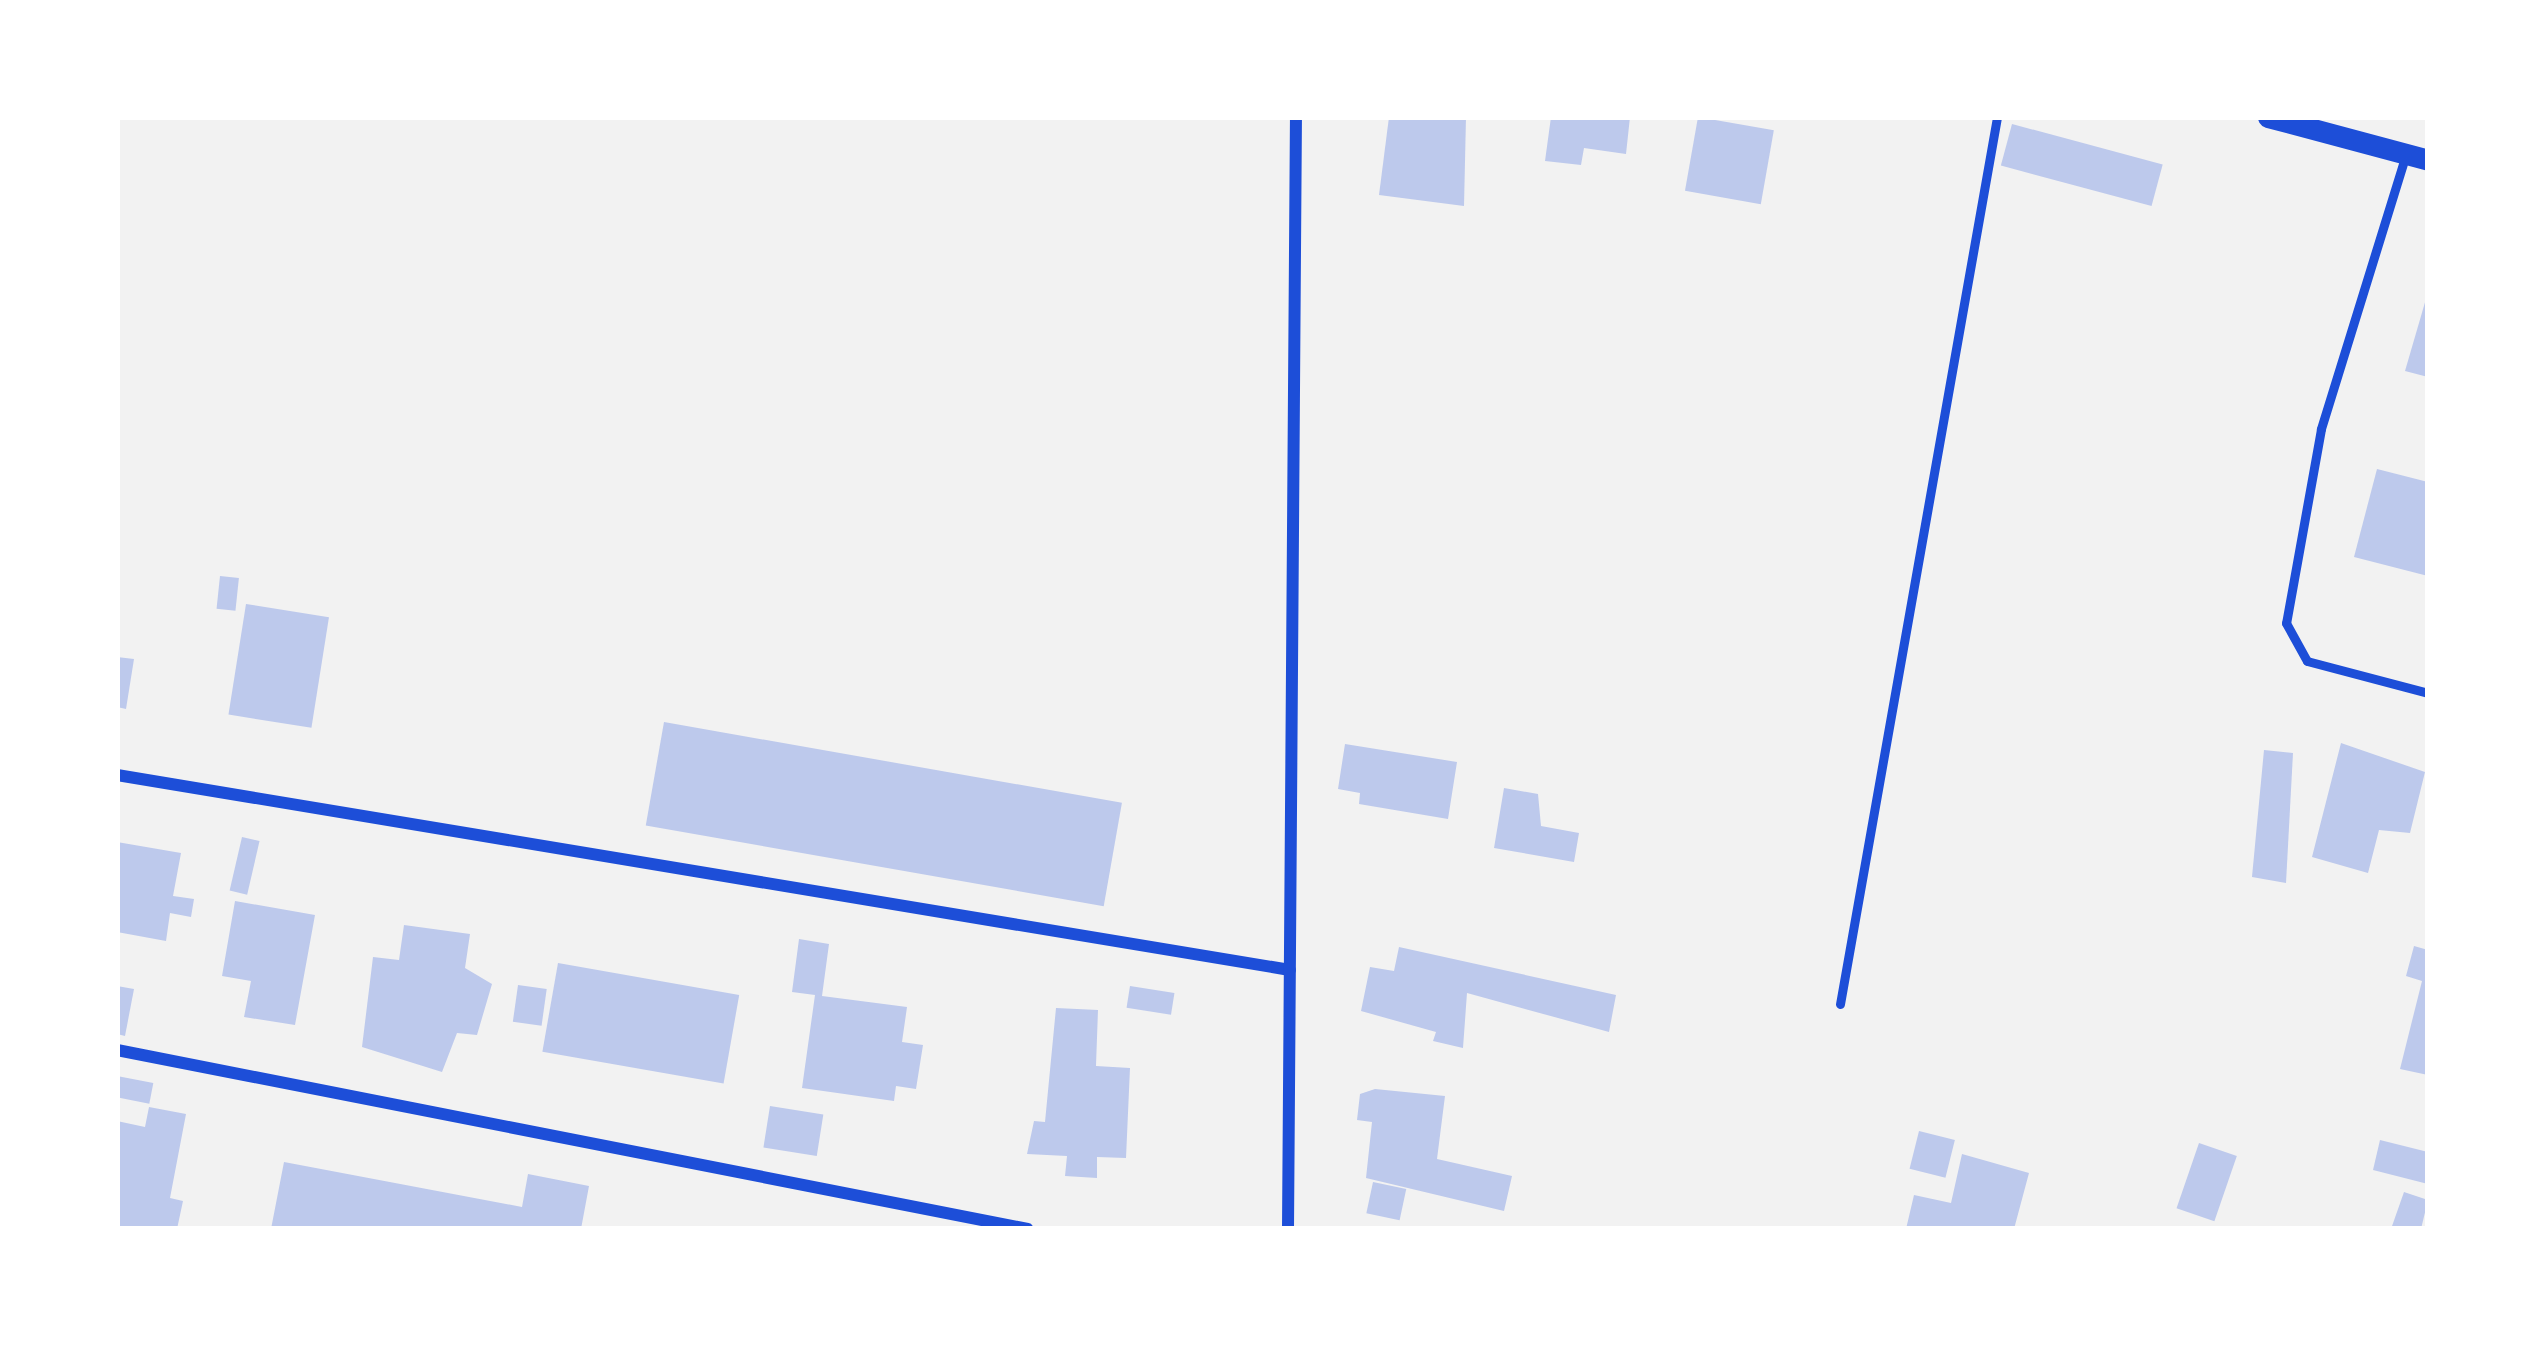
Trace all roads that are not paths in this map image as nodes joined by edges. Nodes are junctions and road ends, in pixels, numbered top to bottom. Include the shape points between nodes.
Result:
1 (1296, 117) edge
2 (1997, 117) edge
3 (2268, 117) edge
4 (2417, 157) edge
5 (2428, 694) edge
6 (117, 775) edge
7 (1290, 970) junction
8 (1840, 1004) dead end
9 (117, 1050) edge
10 (1028, 1229) edge
11 (1288, 1229) edge

1 - 7 street
2 - 8 lane
3 - 4 street
4 - 5 lane via 2321,429 2286,623 2307,661
6 - 7 street
7 - 11 street
9 - 10 street

